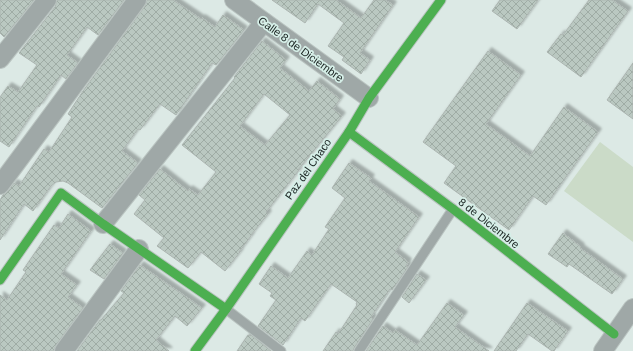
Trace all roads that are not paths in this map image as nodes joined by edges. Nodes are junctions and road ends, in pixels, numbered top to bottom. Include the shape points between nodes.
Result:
1 (47, 0) edge
2 (137, 0) edge
3 (234, 0) edge
4 (441, 0) edge
5 (264, 22) junction
6 (0, 59) edge
7 (369, 98) junction
8 (349, 132) junction
9 (0, 185) edge
10 (453, 209) junction
11 (103, 224) junction
12 (139, 249) junction
13 (0, 280) edge
14 (633, 308) edge
15 (226, 309) junction
16 (614, 334) junction
17 (64, 351) edge
18 (195, 351) edge
19 (281, 351) edge
20 (359, 351) edge
21 (603, 351) edge

1 - 6 street
2 - 9 street
3 - 5 street, Calle 8 de Diciembre
4 - 7 street, Paz del Chaco
5 - 7 street, Calle 8 de Diciembre
5 - 11 street
7 - 8 street, Paz del Chaco
8 - 10 street, 8 de Diciembre
8 - 15 street, Paz del Chaco
10 - 16 street, 8 de Diciembre
10 - 20 lane
11 - 12 street
11 - 13 street via 61,193
12 - 15 street
12 - 17 street
14 - 16 street
15 - 18 street, Paz del Chaco
15 - 19 lane
16 - 21 street

